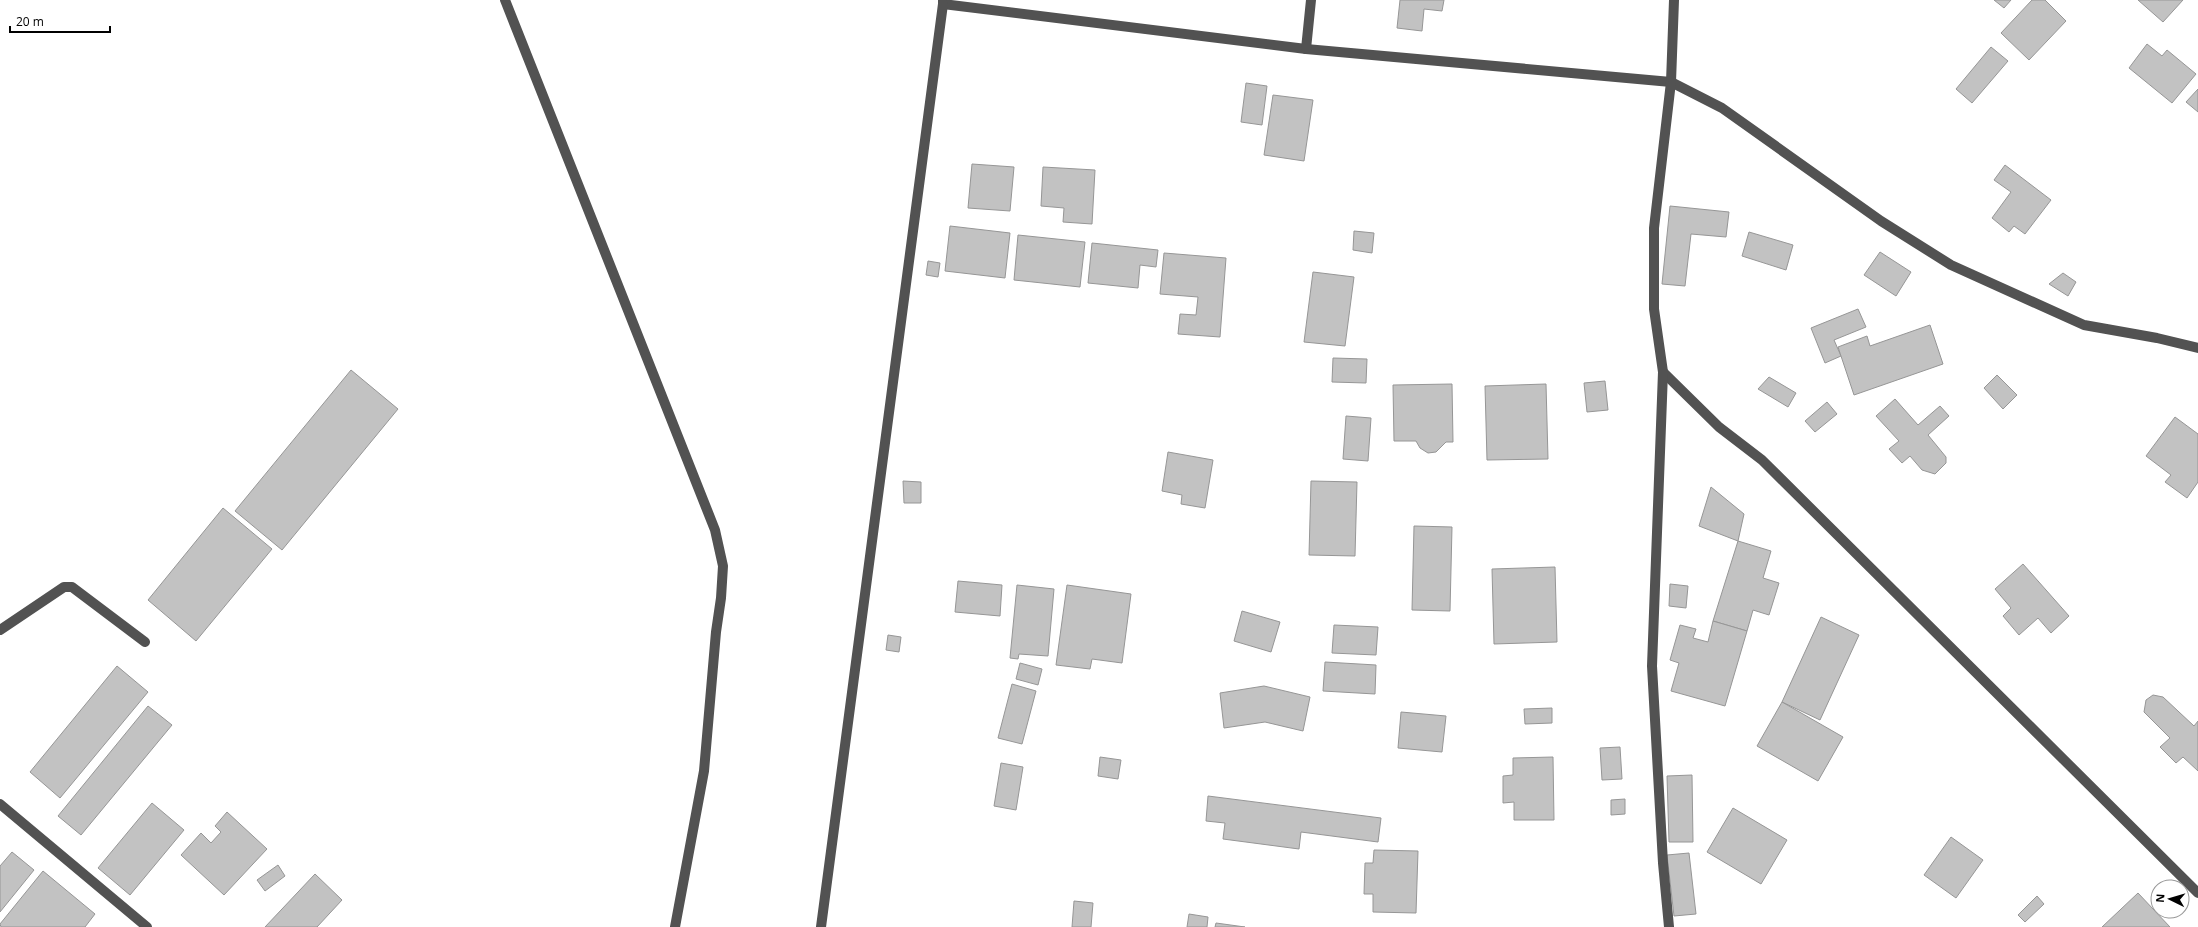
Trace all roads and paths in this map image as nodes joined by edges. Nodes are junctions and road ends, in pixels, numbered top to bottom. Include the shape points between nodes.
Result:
1 (505, 0) edge
2 (1311, 0) edge
3 (1674, 0) edge
4 (943, 2) edge
5 (1306, 49) junction
6 (1671, 82) junction
7 (2198, 348) edge
8 (1663, 372) junction
9 (0, 630) edge
10 (145, 642) dead end
11 (0, 804) edge
12 (2198, 893) edge
13 (147, 927) edge
14 (675, 927) edge
15 (821, 927) edge
16 (1669, 927) edge

1 - 14 street via 715,530 723,566 704,771
2 - 5 street
3 - 6 street
4 - 5 street
4 - 15 street
5 - 6 street
6 - 7 street via 1722,108 1881,221 1951,265 2084,325
6 - 8 street via 1654,228 1654,309
8 - 12 street via 1719,427 1762,460
8 - 16 street via 1652,666
9 - 10 street via 64,587 72,586
11 - 13 street

